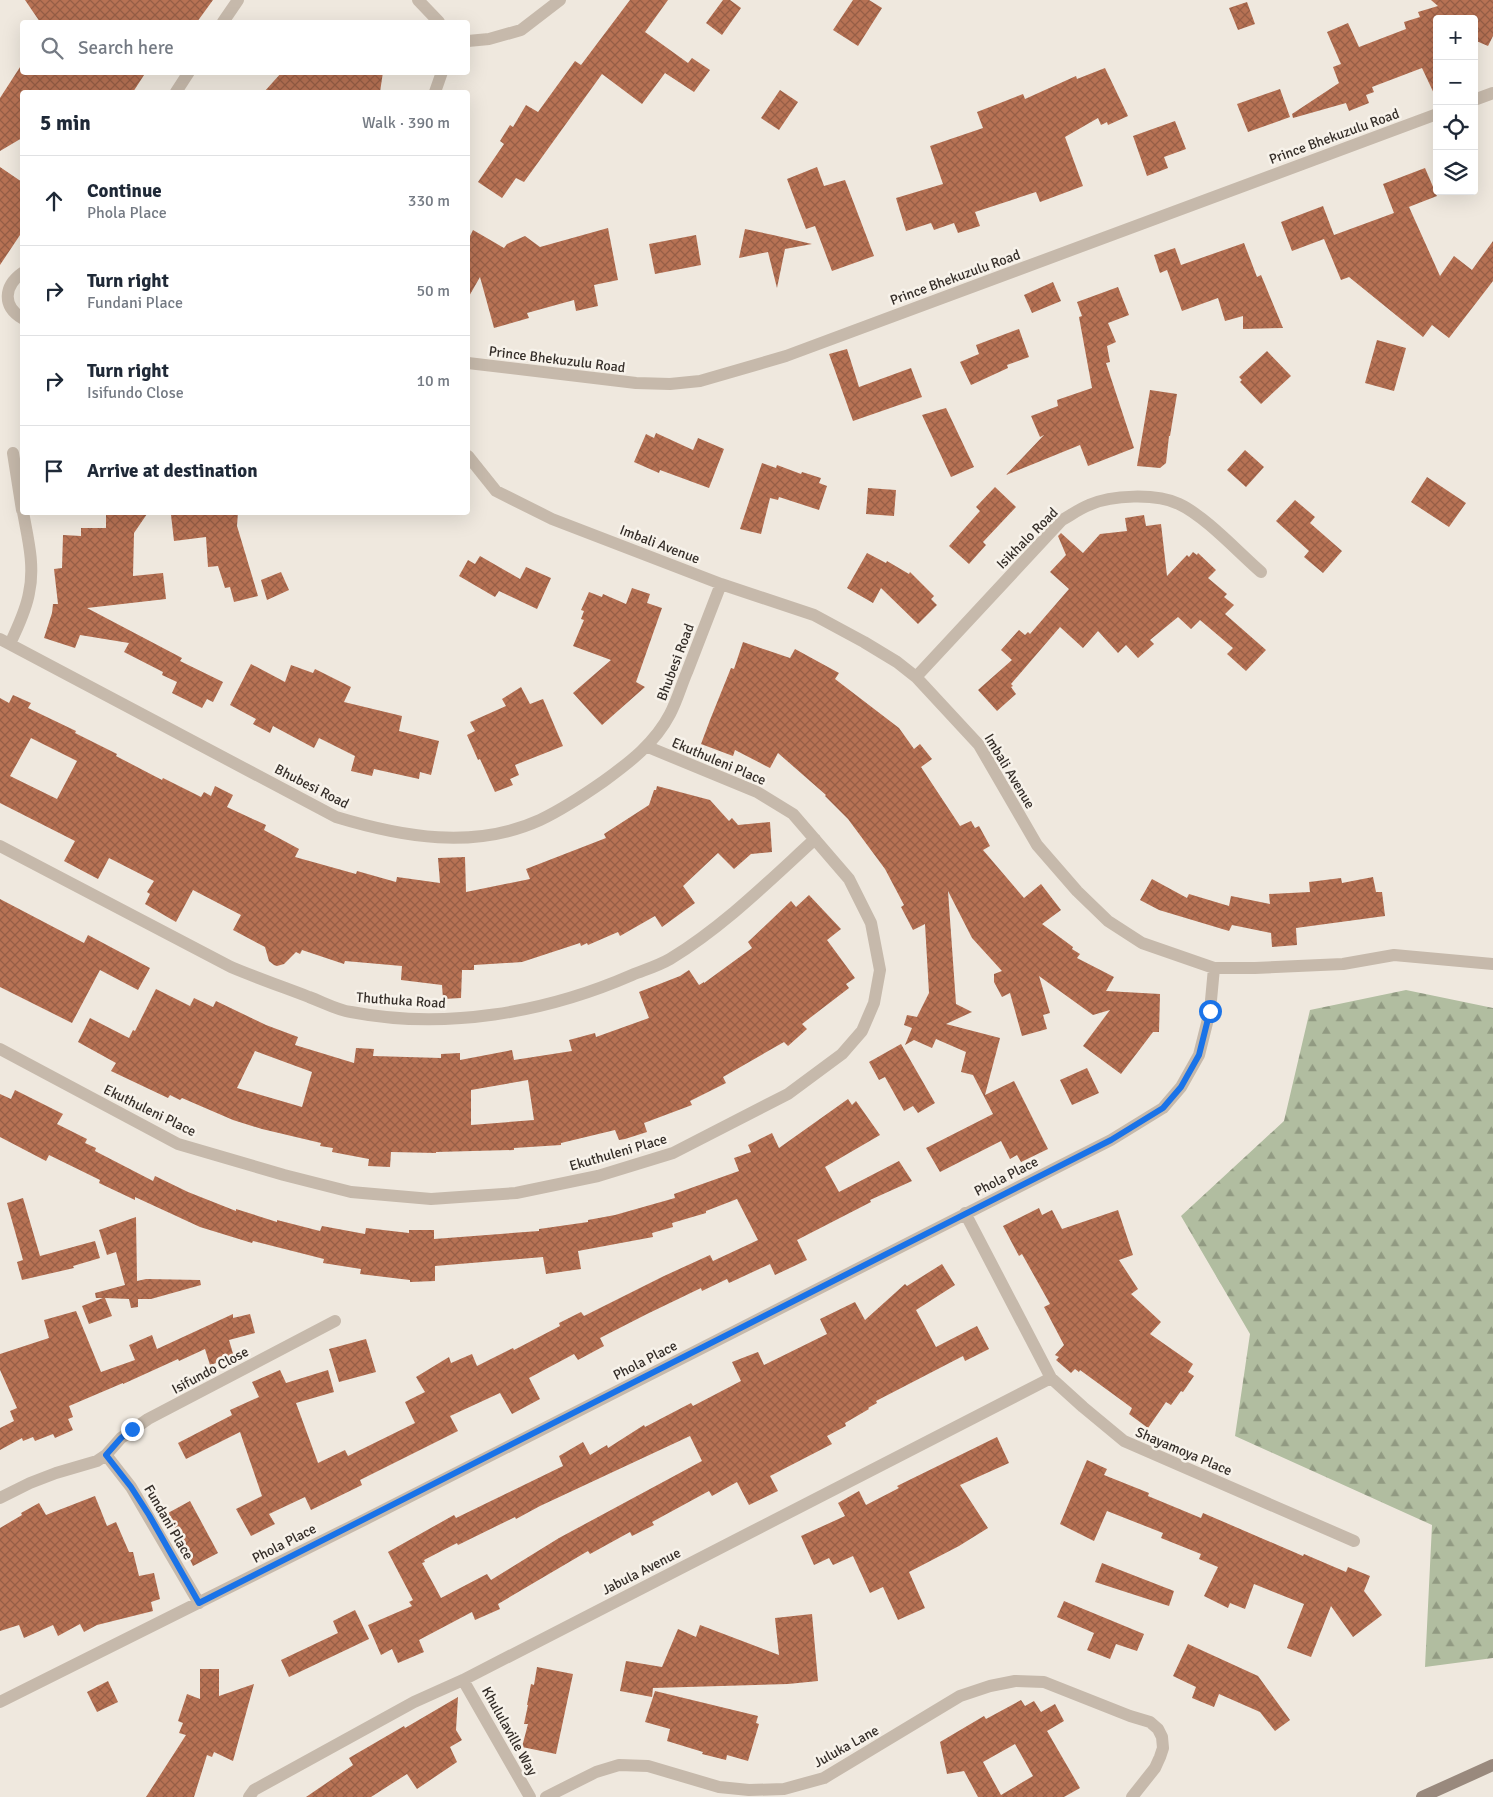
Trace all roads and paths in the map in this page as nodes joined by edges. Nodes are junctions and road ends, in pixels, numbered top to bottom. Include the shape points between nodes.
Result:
1 (238, 0) edge
2 (418, 0) edge
3 (560, 0) edge
4 (224, 20) edge
5 (437, 20) edge
6 (470, 41) edge
7 (187, 75) edge
8 (441, 75) edge
9 (177, 90) edge
10 (435, 90) edge
11 (1493, 93) edge
12 (1478, 99) edge
13 (1433, 115) edge
14 (20, 275) edge
15 (20, 316) edge
16 (470, 363) edge
17 (14, 453) dead end
18 (470, 458) edge
19 (20, 485) edge
20 (25, 515) edge
21 (1261, 572) dead end
22 (721, 584) junction
23 (5, 642) edge
24 (916, 677) junction
25 (648, 747) junction
26 (815, 839) junction
27 (0, 846) edge
28 (1493, 964) edge
29 (1214, 968) junction
30 (0, 1050) edge
31 (965, 1213) junction
32 (335, 1321) dead end
33 (1051, 1378) junction
34 (106, 1455) junction
35 (0, 1498) edge
36 (1354, 1541) dead end
37 (199, 1603) junction
38 (463, 1680) junction
39 (0, 1702) edge
40 (1493, 1765) edge
41 (249, 1797) edge
42 (530, 1797) edge
43 (546, 1797) edge
44 (1132, 1797) edge
45 (1422, 1797) edge

1 - 4 street
2 - 5 street
3 - 6 street via 521,30
7 - 9 street
8 - 10 street
11 - 12 street
13 - 16 street, Prince Bhekuzulu Road via 786,356 700,381 636,383
14 - 15 street via 9,289 8,300 12,310
17 - 19 street
18 - 22 street, Imbali Avenue via 496,491 552,519
20 - 23 street via 31,551 29,594 23,614
21 - 24 street, Isikhalo Road via 1196,514 1177,503 1148,496 1120,497 1089,504 1062,520
22 - 24 street, Imbali Avenue via 814,615 897,662
22 - 25 street, Bhubesi Road via 670,714
23 - 25 street, Bhubesi Road via 336,817 405,834 478,837 531,823 588,792
24 - 29 street, Imbali Avenue via 979,745 1037,846 1077,891 1108,921 1142,943
25 - 26 street, Ekuthuleni Place via 757,792 793,814
26 - 27 street, Thuthuka Road via 710,932 668,960 602,988 550,1003 477,1017 431,1020 350,1012 265,982
26 - 30 street, Ekuthuleni Place via 849,878 871,924 880,970 874,1004 862,1031 842,1054 788,1094 673,1153 598,1176 516,1193 478,1196 431,1199 351,1192 178,1144
28 - 29 street, Imbali Avenue via 1394,955 1343,964
29 - 31 street, Phola Place via 1210,1011 1199,1055 1181,1087 1163,1108 1111,1140
31 - 33 street, Shayamoya Place
31 - 37 street, Phola Place
32 - 34 street, Isifundo Close via 148,1419 121,1438
33 - 36 street, Shayamoya Place via 1124,1441
33 - 38 street, Jabula Avenue
34 - 35 street via 97,1461 30,1483
34 - 37 street, Fundani Place via 136,1494
37 - 39 street, Phola Place
38 - 41 street, Jabula Avenue via 414,1702 254,1790
38 - 42 street, Khululaville Way
40 - 45 main road
43 - 44 street, Juluka Lane via 596,1772 619,1765 648,1766 720,1787 784,1789 824,1778 960,1696 1015,1681 1044,1682 1150,1722 1158,1729 1163,1748 1155,1768

